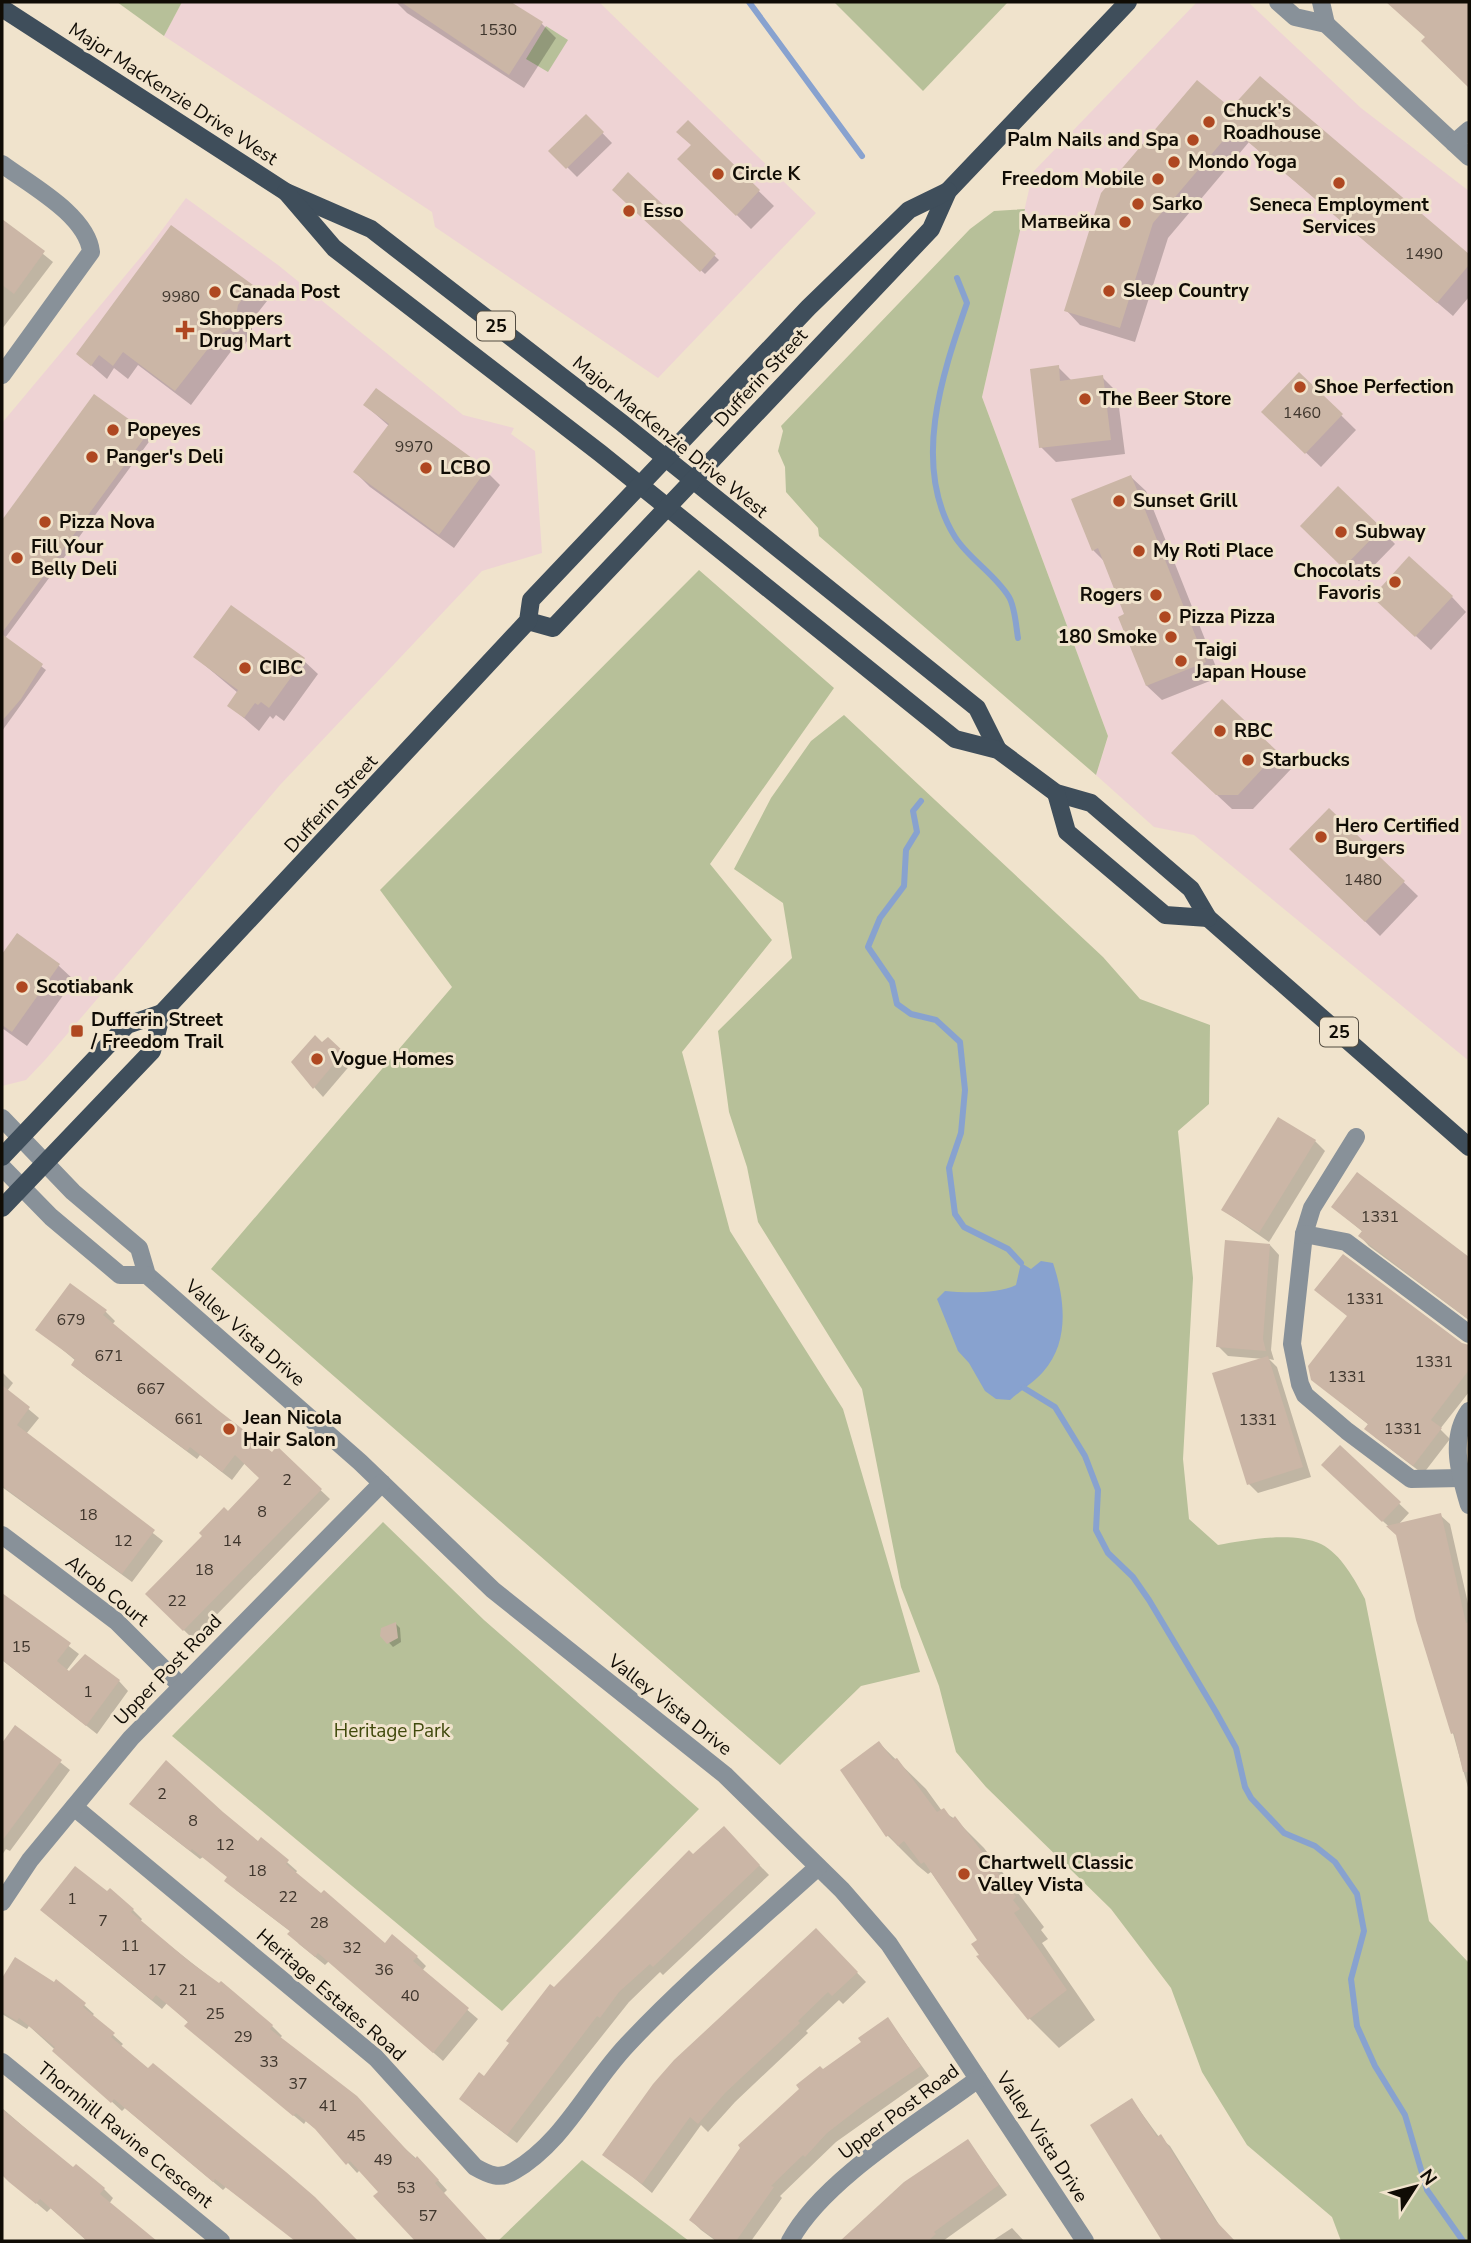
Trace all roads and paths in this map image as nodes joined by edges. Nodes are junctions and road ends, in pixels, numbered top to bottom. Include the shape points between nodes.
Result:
1 (1128, 2) edge
2 (1278, 2) edge
3 (1321, 2) edge
4 (2, 8) edge
5 (1326, 24) junction
6 (1469, 130) edge
7 (1454, 143) junction
8 (1469, 157) edge
9 (2, 164) edge
10 (948, 191) junction
11 (286, 192) junction
12 (2, 375) edge
13 (665, 458) junction
14 (693, 481) junction
15 (640, 485) junction
16 (668, 508) junction
17 (528, 621) junction
18 (998, 750) junction
19 (1056, 793) junction
20 (1208, 918) junction
21 (162, 1013) junction
22 (2, 1118) edge
23 (20, 1137) junction
24 (1356, 1137) dead end
25 (1469, 1147) edge
26 (2, 1157) edge
27 (45, 1163) junction
28 (2, 1167) edge
29 (22, 1187) junction
30 (2, 1208) edge
31 (1304, 1234) junction
32 (147, 1275) junction
33 (1469, 1334) edge
34 (1469, 1411) edge
35 (1461, 1478) junction
36 (382, 1483) junction
37 (1469, 1505) edge
38 (2, 1535) edge
39 (181, 1686) junction
40 (74, 1807) junction
41 (818, 1867) junction
42 (2, 1902) edge
43 (2, 2062) edge
44 (978, 2079) junction
45 (222, 2241) edge
46 (790, 2241) edge
47 (1085, 2241) edge

1 - 10 main road, Dufferin Street
2 - 5 street via 1295,17
3 - 5 street
4 - 11 main road, Major MacKenzie Drive West / 25
5 - 7 street
6 - 7 street
7 - 8 street
9 - 12 street via 72,217 90,240 91,252
10 - 13 main road, Dufferin Street via 909,210
10 - 14 main road, Dufferin Street via 930,229
11 - 13 main road, Major MacKenzie Drive West / 25 via 371,229
11 - 15 main road, Major MacKenzie Drive West / 25 via 334,248
13 - 14 main road, Major MacKenzie Drive West / 25
13 - 15 main road, Dufferin Street
14 - 16 main road, Dufferin Street
14 - 18 main road, Major MacKenzie Drive West / 25 via 977,708
15 - 16 main road, Major MacKenzie Drive West / 25
15 - 17 main road, Dufferin Street via 531,600
16 - 17 main road, Dufferin Street via 553,628
16 - 18 main road, Major MacKenzie Drive West / 25 via 955,739
17 - 21 main road, Dufferin Street
18 - 19 main road, Major MacKenzie Drive West / 25
19 - 20 main road, Major MacKenzie Drive West / 25 via 1091,803 1191,889
19 - 20 main road via 1067,832 1165,915
20 - 25 main road, Major MacKenzie Drive West / 25
21 - 23 main road, Dufferin Street via 127,1025
21 - 27 main road, Dufferin Street via 152,1051
22 - 23 street, Valley Vista Drive
23 - 26 main road, Dufferin Street
23 - 27 street, Valley Vista Drive
24 - 31 street via 1312,1208
27 - 29 main road, Dufferin Street
27 - 32 street, Valley Vista Drive via 139,1248
28 - 29 street
29 - 30 main road, Dufferin Street
29 - 32 street via 120,1275
31 - 33 street via 1346,1242
31 - 35 street via 1292,1352 1305,1395 1411,1479
32 - 36 street, Valley Vista Drive
34 - 35 street via 1457,1445
35 - 37 street
36 - 39 street, Upper Post Road
36 - 41 street, Valley Vista Drive via 502,1598 725,1775
38 - 39 street, Alrob Court via 116,1621
39 - 40 street, Upper Post Road
40 - 41 street, Heritage Estates Road via 376,2058 475,2167 500,2177 513,2173 546,2145 638,2034
40 - 42 street, Upper Post Road
41 - 44 street, Valley Vista Drive via 889,1944
43 - 45 street, Thornhill Ravine Crescent
44 - 46 street, Upper Post Road via 878,2150 822,2202
44 - 47 street, Valley Vista Drive

